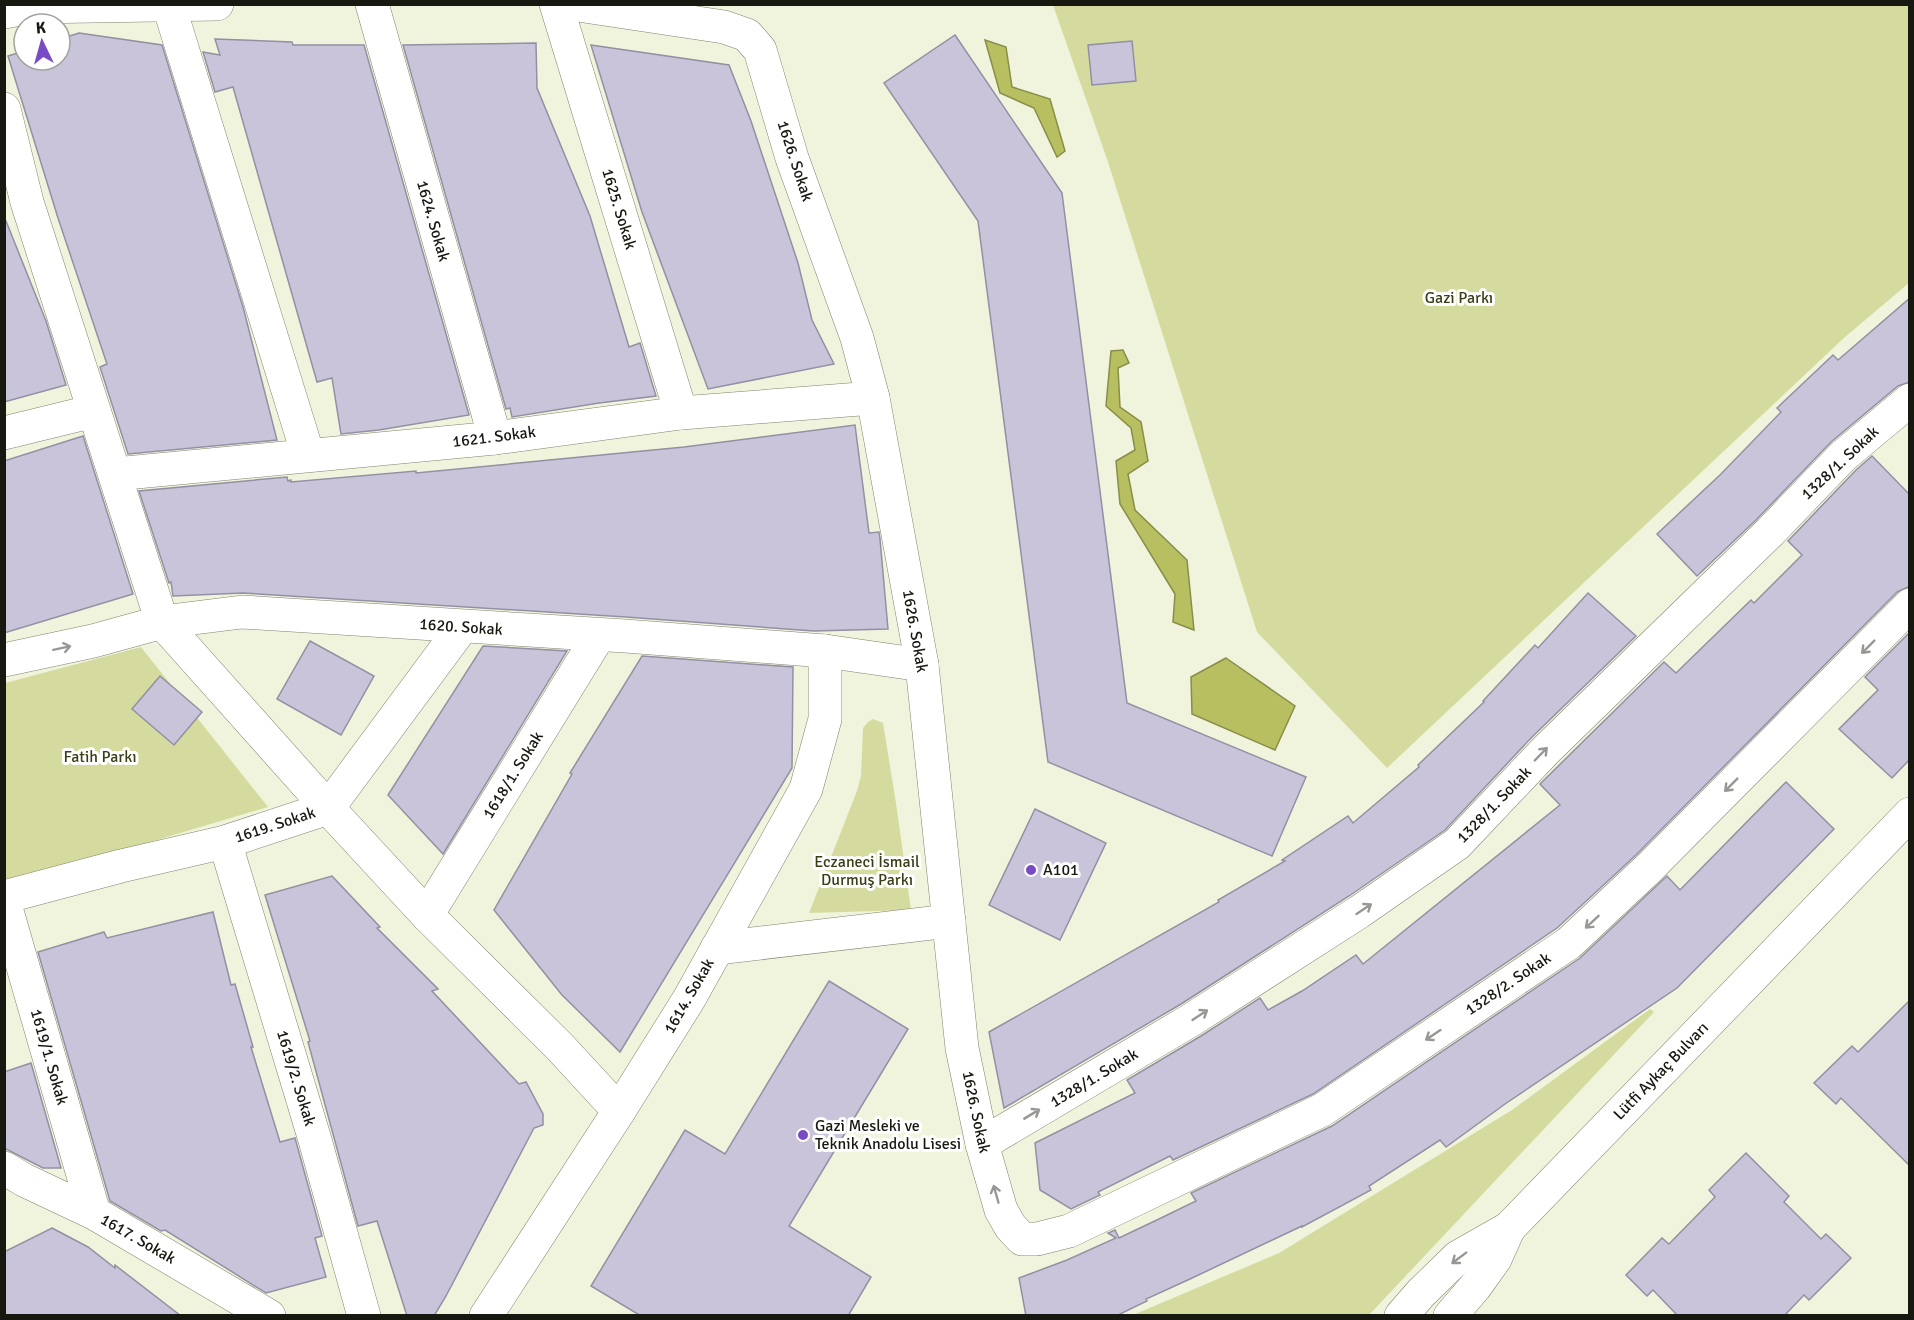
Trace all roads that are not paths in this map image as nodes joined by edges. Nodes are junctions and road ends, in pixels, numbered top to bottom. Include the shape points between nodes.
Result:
1 (217, 4) edge
2 (372, 4) edge
3 (556, 4) edge
4 (571, 4) edge
5 (130, 5) edge
6 (169, 6) edge
7 (4, 12) edge
8 (4, 109) edge
9 (16, 206) edge
10 (873, 398) junction
11 (1910, 400) edge
12 (94, 411) junction
13 (681, 412) junction
14 (4, 433) edge
15 (495, 438) junction
16 (308, 455) junction
17 (115, 474) junction
18 (1910, 605) edge
19 (162, 622) junction
20 (462, 627) junction
21 (599, 634) junction
22 (825, 651) junction
23 (4, 660) edge
24 (922, 665) junction
25 (328, 808) junction
26 (1910, 814) edge
27 (225, 842) junction
28 (4, 899) edge
29 (427, 915) junction
30 (949, 921) junction
31 (717, 948) junction
32 (619, 1112) junction
33 (982, 1144) junction
34 (11, 1180) edge
35 (94, 1213) junction
36 (1509, 1228) junction
37 (1022, 1239) joint
38 (269, 1316) edge
39 (364, 1316) edge
40 (486, 1316) edge
41 (1401, 1316) edge
42 (1450, 1316) edge

1 - 6 street
2 - 15 street, 1624. Sokak
3 - 13 street, 1625. Sokak
4 - 10 street, 1626. Sokak via 724,27 747,34 760,50 792,158 857,338
5 - 6 street
5 - 7 street via 32,7
6 - 16 street
8 - 9 street
9 - 12 street
10 - 13 street, 1621. Sokak
10 - 24 street, 1626. Sokak
33 -> 11 street, 1328/1. Sokak via 1191,1020 1457,844 1545,751 1843,456
12 - 14 street
12 - 17 street
13 - 15 street, 1621. Sokak
15 - 16 street, 1621. Sokak
16 - 17 street, 1621. Sokak
17 - 19 street
18 -> 37 street, 1328/2. Sokak via 1649,868 1569,943 1322,1110 1069,1231
19 - 20 street, 1620. Sokak via 242,612
23 -> 19 street, 1620. Sokak
19 - 25 street
20 - 21 street, 1620. Sokak
20 - 25 street, 1619. Sokak
21 - 22 street, 1620. Sokak
21 - 29 street, 1618/1. Sokak
22 - 24 street, 1620. Sokak
22 - 31 street, 1614. Sokak via 825,719 806,789
24 - 30 street, 1626. Sokak
25 - 27 street, 1619. Sokak
25 - 29 street
26 - 36 street, Lütfi Aykaç Bulvarı
27 - 28 street, 1619. Sokak
27 - 39 street, 1619/2. Sokak
28 - 35 street, 1619/1. Sokak
29 - 32 street via 560,1047
30 - 31 street
30 - 33 street, 1626. Sokak via 962,1048
31 - 32 street, 1614. Sokak
32 - 40 street, 1614. Sokak
37 -> 33 street, 1626. Sokak via 1001,1210
34 - 35 street, 1617. Sokak
35 - 38 street, 1617. Sokak
36 -> 41 street, Lütfi Aykaç Bulvarı via 1458,1257
36 - 42 street via 1495,1259

